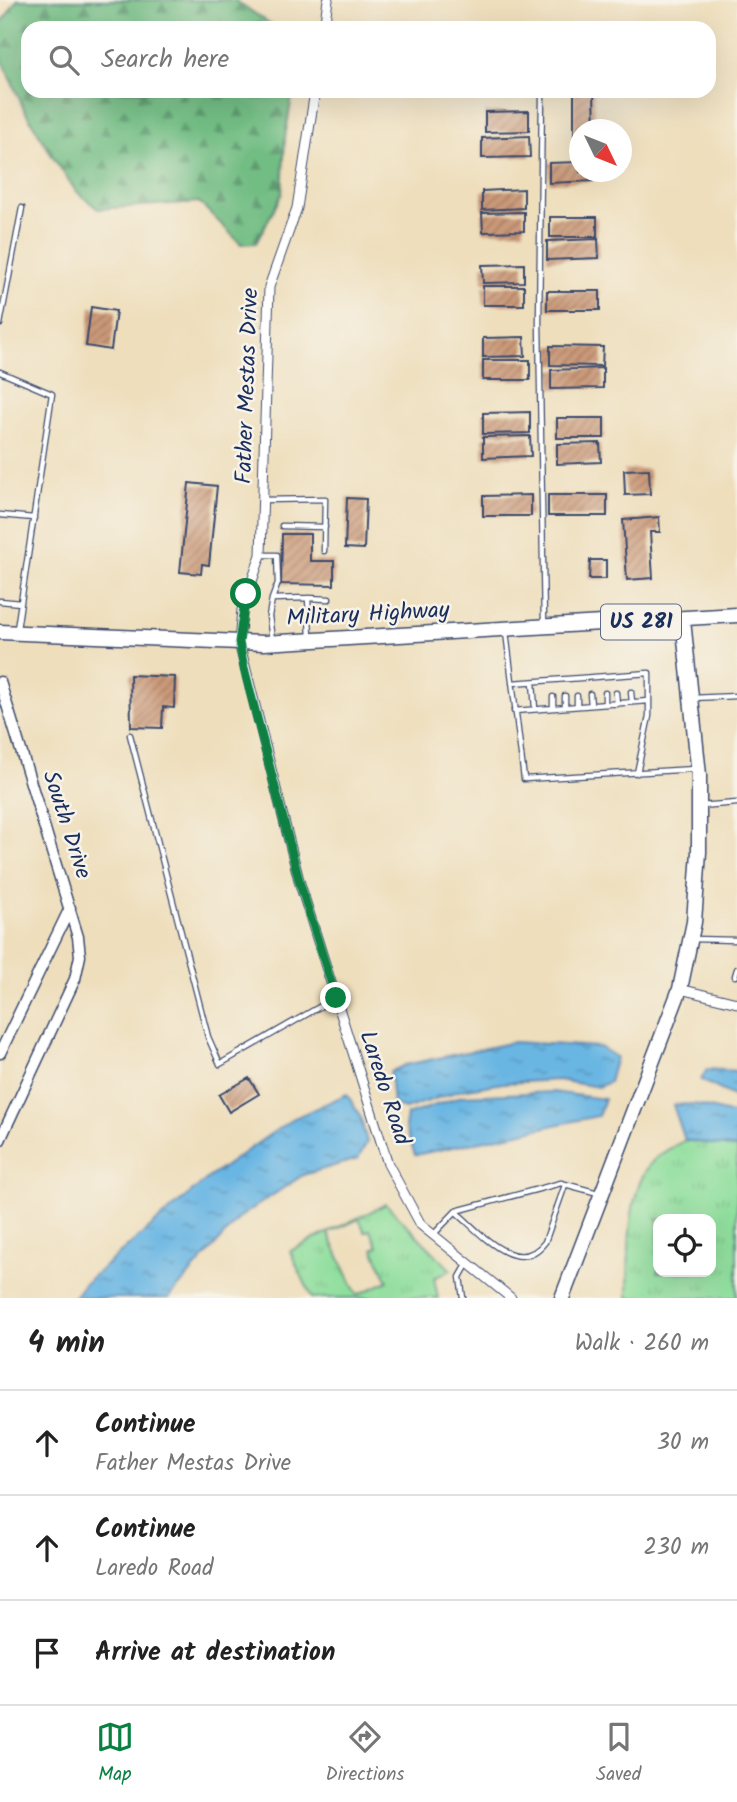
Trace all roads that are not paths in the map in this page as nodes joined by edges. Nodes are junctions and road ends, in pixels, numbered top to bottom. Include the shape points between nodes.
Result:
1 (328, 0) edge
2 (325, 21) edge
3 (314, 98) edge
4 (542, 98) edge
5 (22, 208) dead end
6 (0, 324) edge
7 (0, 372) edge
8 (262, 500) junction
9 (0, 514) edge
10 (34, 518) junction
11 (282, 526) dead end
12 (325, 527) junction
13 (324, 551) dead end
14 (261, 555) junction
15 (308, 598) junction
16 (329, 598) dead end
17 (272, 599) junction
18 (0, 601) edge
19 (21, 603) junction
20 (737, 615) edge
21 (683, 620) junction
22 (544, 628) junction
23 (506, 631) junction
24 (0, 632) edge
25 (17, 633) junction
26 (239, 642) junction
27 (310, 642) junction
28 (272, 643) junction
29 (0, 682) edge
30 (533, 682) junction
31 (512, 683) junction
32 (631, 692) dead end
33 (605, 693) dead end
34 (616, 693) dead end
35 (590, 694) dead end
36 (565, 696) dead end
37 (577, 696) dead end
38 (737, 696) edge
39 (553, 697) dead end
40 (691, 698) junction
41 (649, 701) junction
42 (632, 702) junction
43 (605, 704) junction
44 (617, 704) junction
45 (590, 705) junction
46 (578, 706) junction
47 (565, 707) junction
48 (553, 708) junction
49 (534, 709) junction
50 (514, 711) junction
51 (130, 735) dead end
52 (698, 769) junction
53 (637, 773) junction
54 (737, 803) edge
55 (699, 806) junction
56 (70, 908) junction
57 (691, 939) junction
58 (737, 940) edge
59 (737, 969) edge
60 (735, 976) dead end
61 (680, 989) junction
62 (336, 998) junction
63 (737, 1003) edge
64 (0, 1053) edge
65 (0, 1140) edge
66 (565, 1185) junction
67 (602, 1194) junction
68 (456, 1211) junction
69 (433, 1235) junction
70 (468, 1263) junction
71 (463, 1298) edge
72 (511, 1298) edge
73 (562, 1298) edge

1 - 2 street
3 - 8 street, Father Mestas Drive via 297,208 268,296
4 - 22 lane via 539,321
5 - 6 lane
7 - 10 lane via 52,394
8 - 12 lane via 325,499
8 - 14 street, Father Mestas Drive
9 - 10 lane
10 - 19 lane
11 - 12 lane
12 - 13 lane
14 - 17 lane via 277,555 278,583
14 - 26 street, Father Mestas Drive via 242,610
15 - 16 lane
15 - 17 lane
15 - 27 lane
17 - 28 lane
18 - 19 lane
19 - 25 lane
20 - 21 main road, Military Highway / US 281
21 - 22 main road, Military Highway / US 281
21 - 40 main road
22 - 23 main road, Military Highway / US 281
23 - 27 main road, Military Highway / US 281
23 - 31 lane
24 - 25 main road, Military Highway / US 281
25 - 26 main road, Military Highway / US 281
26 - 28 main road, Military Highway / US 281
26 - 62 street, Laredo Road via 300,884
27 - 28 main road, Military Highway / US 281
29 - 56 street, South Drive
30 - 31 lane
30 - 41 lane via 630,678 649,673
30 - 49 lane
31 - 50 lane
32 - 42 lane
33 - 43 lane
34 - 44 lane
35 - 45 lane
36 - 47 lane
37 - 46 lane
38 - 40 lane
39 - 48 lane
40 - 52 main road
41 - 42 lane
41 - 53 lane
42 - 44 lane
43 - 44 lane
43 - 45 lane
45 - 46 lane
46 - 47 lane
47 - 48 lane
48 - 49 lane
49 - 50 lane
50 - 53 lane via 524,779
51 - 62 lane via 208,1037 220,1063
52 - 53 lane
52 - 55 main road
54 - 55 lane
55 - 57 main road
56 - 64 street, South Drive
56 - 65 street via 80,956 75,979
57 - 58 lane
57 - 61 main road
59 - 60 lane
61 - 63 street
61 - 67 main road
62 - 69 street, Laredo Road via 388,1164 421,1224
66 - 67 lane
66 - 68 lane
66 - 68 lane via 545,1242 540,1250 522,1256 500,1250
67 - 73 main road
68 - 69 lane
69 - 70 street, Laredo Road
70 - 71 lane via 460,1277
70 - 72 street, Laredo Road

